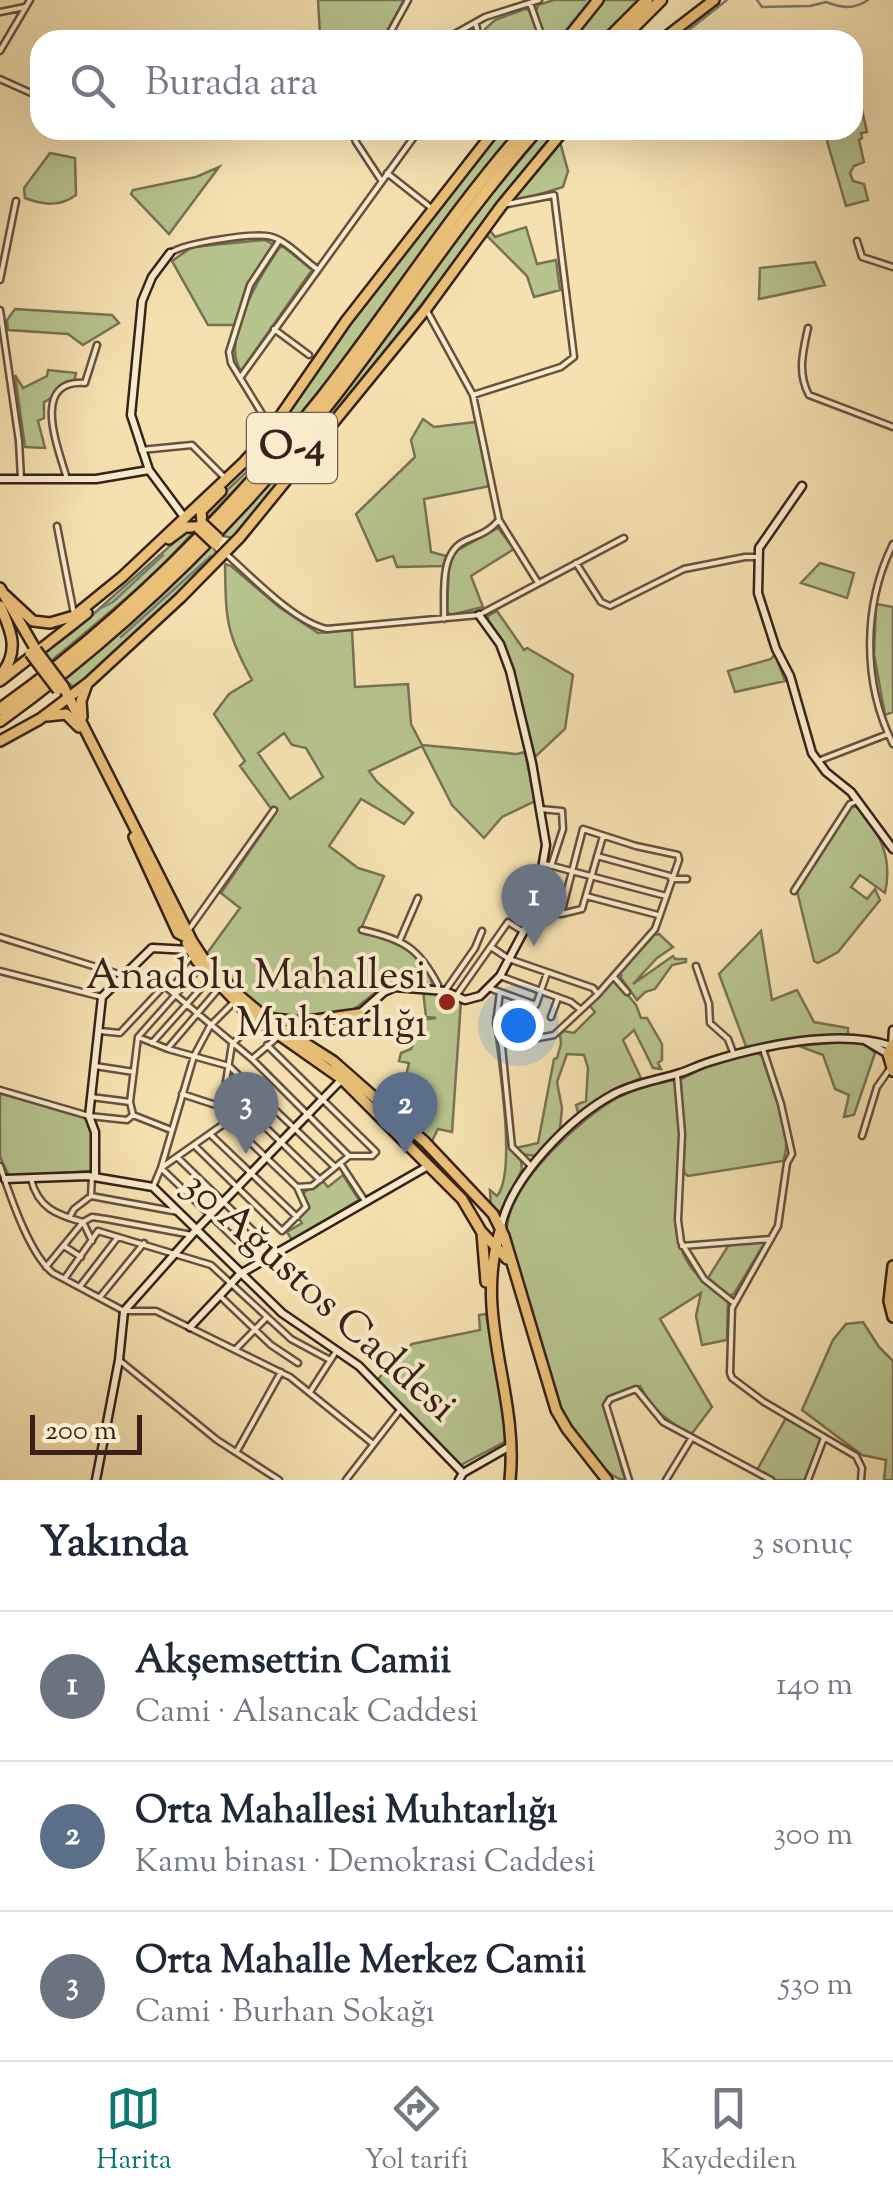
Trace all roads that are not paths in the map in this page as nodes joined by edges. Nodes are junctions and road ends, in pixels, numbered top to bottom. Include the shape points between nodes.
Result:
1 (30, 0) edge
2 (408, 0) edge
3 (539, 0) edge
4 (598, 0) edge
5 (647, 0) edge
6 (662, 0) edge
7 (714, 0) edge
8 (530, 3) junction
9 (26, 8) junction
10 (0, 12) edge
11 (475, 24) junction
12 (392, 30) edge
13 (463, 30) edge
14 (477, 30) edge
15 (539, 30) edge
16 (574, 30) edge
17 (618, 30) edge
18 (631, 30) edge
19 (675, 30) edge
20 (0, 51) edge
21 (0, 78) edge
22 (30, 92) edge
23 (355, 140) edge
24 (411, 140) edge
25 (487, 140) edge
26 (516, 140) edge
27 (529, 140) edge
28 (556, 140) edge
29 (386, 173) junction
30 (381, 180) junction
31 (16, 202) dead end
32 (502, 204) junction
33 (434, 210) junction
34 (279, 240) junction
35 (857, 241) dead end
36 (170, 253) joint
37 (893, 267) edge
38 (317, 270) junction
39 (0, 280) edge
40 (426, 309) junction
41 (0, 310) edge
42 (808, 328) dead end
43 (274, 329) junction
44 (97, 344) dead end
45 (313, 358) junction
46 (240, 378) junction
47 (473, 395) junction
48 (893, 426) edge
49 (272, 428) junction
50 (141, 450) junction
51 (149, 470) junction
52 (0, 478) edge
53 (21, 478) junction
54 (226, 478) junction
55 (68, 480) junction
56 (802, 486) dead end
57 (184, 517) junction
58 (499, 520) junction
59 (199, 525) junction
60 (57, 526) dead end
61 (240, 537) junction
62 (624, 538) dead end
63 (217, 541) junction
64 (893, 544) edge
65 (225, 553) junction
66 (758, 557) junction
67 (138, 562) junction
68 (576, 562) junction
69 (214, 566) junction
70 (537, 581) junction
71 (114, 590) junction
72 (1, 597) edge
73 (479, 615) junction
74 (74, 616) junction
75 (444, 619) junction
76 (0, 678) edge
77 (89, 682) junction
78 (68, 699) junction
79 (0, 709) edge
80 (40, 719) junction
81 (0, 721) edge
82 (80, 724) junction
83 (888, 734) junction
84 (0, 741) edge
85 (893, 744) edge
86 (818, 762) junction
87 (858, 801) junction
88 (540, 809) junction
89 (274, 810) dead end
90 (604, 836) junction
91 (893, 849) edge
92 (598, 856) junction
93 (548, 865) junction
94 (572, 872) junction
95 (592, 876) junction
96 (671, 878) junction
97 (687, 880) dead end
98 (794, 891) dead end
99 (586, 896) junction
100 (666, 896) junction
101 (418, 898) dead end
102 (535, 910) junction
103 (561, 914) junction
104 (660, 916) junction
105 (362, 930) dead end
106 (482, 932) dead end
107 (524, 932) junction
108 (185, 933) junction
109 (0, 936) edge
110 (400, 942) junction
111 (491, 947) junction
112 (192, 952) junction
113 (510, 959) junction
114 (201, 966) junction
115 (696, 966) dead end
116 (0, 971) edge
117 (548, 973) junction
118 (125, 976) junction
119 (500, 976) junction
120 (210, 977) junction
121 (614, 977) junction
122 (166, 987) junction
123 (220, 987) junction
124 (489, 988) junction
125 (441, 991) junction
126 (541, 991) junction
127 (500, 992) junction
128 (626, 992) dead end
129 (598, 994) junction
130 (176, 996) junction
131 (456, 996) junction
132 (102, 997) junction
133 (558, 998) junction
134 (234, 1002) junction
135 (186, 1004) junction
136 (581, 1010) junction
137 (197, 1014) junction
138 (359, 1014) junction
139 (260, 1017) junction
140 (551, 1017) dead end
141 (301, 1022) junction
142 (210, 1026) junction
143 (893, 1030) edge
144 (100, 1031) junction
145 (138, 1037) junction
146 (287, 1037) junction
147 (152, 1043) junction
148 (232, 1044) junction
149 (267, 1045) junction
150 (310, 1045) junction
151 (502, 1045) junction
152 (168, 1049) junction
153 (763, 1049) junction
154 (734, 1055) junction
155 (194, 1056) junction
156 (891, 1056) edge
157 (252, 1059) junction
158 (95, 1066) junction
159 (230, 1066) junction
160 (340, 1067) junction
161 (134, 1072) junction
162 (677, 1074) junction
163 (342, 1080) junction
164 (225, 1088) junction
165 (0, 1090) edge
166 (182, 1094) junction
167 (91, 1097) junction
168 (323, 1100) junction
169 (130, 1102) junction
170 (227, 1109) junction
171 (133, 1114) junction
172 (308, 1114) junction
173 (89, 1116) junction
174 (228, 1120) junction
175 (295, 1128) junction
176 (171, 1130) junction
177 (211, 1134) junction
178 (862, 1136) dead end
179 (281, 1143) junction
180 (196, 1146) junction
181 (349, 1156) junction
182 (177, 1157) junction
183 (266, 1158) junction
184 (338, 1165) junction
185 (0, 1166) edge
186 (428, 1166) junction
187 (532, 1167) junction
188 (161, 1168) junction
189 (252, 1173) junction
190 (94, 1176) junction
191 (454, 1176) junction
192 (30, 1178) junction
193 (5, 1179) junction
194 (320, 1180) junction
195 (297, 1187) junction
196 (153, 1188) junction
197 (238, 1188) junction
198 (91, 1196) junction
199 (224, 1201) junction
200 (366, 1202) junction
201 (178, 1212) junction
202 (211, 1215) junction
203 (498, 1215) junction
204 (69, 1218) junction
205 (297, 1218) junction
206 (83, 1222) junction
207 (194, 1233) junction
208 (490, 1234) junction
209 (118, 1237) junction
210 (771, 1238) junction
211 (92, 1241) junction
212 (144, 1243) junction
213 (64, 1246) junction
214 (682, 1246) junction
215 (176, 1252) junction
216 (277, 1254) junction
217 (81, 1257) junction
218 (492, 1262) junction
219 (508, 1262) junction
220 (260, 1263) junction
221 (893, 1266) edge
222 (46, 1267) junction
223 (240, 1274) junction
224 (65, 1278) junction
225 (231, 1284) junction
226 (80, 1287) junction
227 (220, 1296) junction
228 (100, 1297) junction
229 (734, 1304) junction
230 (490, 1310) junction
231 (124, 1311) junction
232 (893, 1316) edge
233 (266, 1318) junction
234 (190, 1328) junction
235 (255, 1330) junction
236 (235, 1350) junction
237 (337, 1350) junction
238 (119, 1360) junction
239 (330, 1360) junction
240 (298, 1363) dead end
241 (280, 1372) junction
242 (310, 1393) junction
243 (400, 1410) junction
244 (825, 1436) junction
245 (692, 1440) junction
246 (372, 1444) junction
247 (513, 1444) junction
248 (236, 1453) junction
249 (461, 1477) edge
250 (96, 1480) edge
251 (279, 1480) edge
252 (346, 1480) edge
253 (510, 1480) edge
254 (603, 1480) edge
255 (629, 1480) edge
256 (666, 1480) edge
257 (771, 1480) edge
258 (808, 1480) edge
259 (861, 1480) edge

1 - 9 street
2 - 12 street
3 - 8 street
4 - 16 main road
5 - 17 highway
6 - 18 highway
7 - 19 main road
8 - 11 street
8 - 15 street
9 - 10 street
9 - 20 street
11 - 13 street
11 - 14 street
21 - 22 street
23 - 30 street
24 - 29 street
25 - 33 main road
26 - 79 highway, O-4 via 323,396 224,511 138,595
27 - 81 highway, O-4 via 329,403 242,504 142,605
28 - 32 main road
29 - 30 street
29 - 33 street
30 - 38 street
31 - 39 street
32 - 40 main road
32 - 47 street via 554,195 574,357
33 - 45 main road
34 - 36 street via 194,243
34 - 38 street
34 - 46 street via 249,288 230,347
35 - 37 street via 862,256
36 - 50 street via 140,309 130,416
38 - 43 street
40 - 47 street
40 - 61 main road
41 - 53 street
42 - 48 street via 802,381 809,395
43 - 45 street
43 - 46 street
44 - 55 street via 84,383 60,389 51,407
45 - 49 main road
45 - 59 main road via 266,444 201,511
46 - 49 street
47 - 58 street
49 - 54 main road
50 - 51 street
50 - 54 street via 192,445
51 - 55 street
51 - 57 street
52 - 53 street
53 - 55 street
54 - 57 main road
56 - 66 street
57 - 67 main road
58 - 70 street
58 - 75 street via 450,556
59 - 63 main road, bridge
59 - 71 main road via 181,529
60 - 74 street
61 - 63 main road
61 - 65 main road
62 - 68 street
63 - 69 main road
64 - 83 street via 879,576 870,634 875,691
65 - 69 main road
65 - 75 street via 323,629
66 - 68 street via 684,569 610,606
66 - 86 street via 764,616
67 - 71 main road
67 - 74 main road
68 - 70 street
69 - 77 main road
70 - 73 street
71 - 76 main road
72 - 74 main road via 33,621
72 - 76 main road via 14,642
72 - 78 main road, bridge
73 - 75 street
73 - 88 street via 510,671
77 - 78 main road
77 - 82 main road
78 - 80 main road
78 - 82 main road
80 - 82 main road via 62,713
80 - 84 main road
82 - 108 main road
82 - 108 main road
83 - 85 street
83 - 86 street
86 - 87 street
87 - 91 street
87 - 98 street
88 - 93 street
88 - 93 street via 562,811 563,829
89 - 108 street
90 - 92 street
90 - 94 street via 584,829
90 - 96 street via 678,854
92 - 95 street
92 - 96 street
93 - 94 street
93 - 102 street
94 - 95 street
94 - 103 street
95 - 99 street
95 - 100 street
96 - 97 street
96 - 100 street
99 - 103 street via 582,909
99 - 104 street
100 - 104 street
101 - 110 street
102 - 103 street
102 - 107 street
104 - 121 street
105 - 110 street
106 - 125 street
107 - 111 street via 508,922
107 - 113 street
108 - 112 main road
108 - 139 main road
109 - 118 street
110 - 125 street via 424,958
111 - 113 street
111 - 131 street
112 - 114 main road
112 - 118 street via 152,948
112 - 122 street
113 - 117 street
113 - 119 street
114 - 120 main road
114 - 130 street
115 - 154 street via 710,1023 728,1038
116 - 132 street
117 - 126 street
117 - 129 street
118 - 132 street
119 - 124 street
119 - 126 street
120 - 123 main road
120 - 135 street
121 - 128 street
121 - 129 street
122 - 130 street
122 - 144 street via 120,1033
123 - 134 main road
123 - 137 street
124 - 127 street
124 - 131 street via 465,1000
125 - 131 street
125 - 138 street via 389,988
126 - 127 street via 536,1006
126 - 133 street
127 - 151 street via 496,1023
129 - 136 street
130 - 135 street
130 - 145 street
132 - 144 street
133 - 136 street
133 - 140 street
134 - 139 main road
134 - 142 street
135 - 137 street
135 - 147 street
136 - 151 street via 554,1035
137 - 142 street
137 - 152 street
138 - 141 main road
138 - 150 main road via 299,1026 296,1032
139 - 141 main road
139 - 146 main road
139 - 148 street
141 - 146 main road
142 - 148 street
142 - 155 street
143 - 156 street
144 - 158 street
145 - 147 street
145 - 161 street
146 - 149 street
146 - 150 main road
146 - 163 main road
147 - 152 street
148 - 157 street
148 - 159 street
149 - 157 street
149 - 168 street
150 - 160 main road
151 - 187 street via 512,1148
152 - 155 street
153 - 154 street
153 - 156 street via 855,1038 872,1039
153 - 210 street via 792,1154
154 - 162 street
155 - 159 street
155 - 166 street
156 - 178 street
157 - 172 street
158 - 161 street
158 - 167 street
159 - 164 street
159 - 175 street
160 - 163 main road
160 - 191 main road
161 - 169 street
162 - 187 street via 607,1098
162 - 214 street
163 - 168 street
163 - 186 main road
164 - 170 street
164 - 179 street
165 - 173 street
166 - 170 street
166 - 176 street
167 - 169 street
167 - 173 street
168 - 172 street
168 - 181 street via 376,1152
169 - 171 street
170 - 174 street
171 - 173 street via 127,1120
171 - 176 street
172 - 175 street
172 - 181 street
173 - 190 street
174 - 177 street
174 - 183 street
175 - 179 street
175 - 184 street
176 - 188 street
177 - 180 street
177 - 189 street
179 - 183 street
179 - 194 street
180 - 182 street
180 - 197 street
181 - 184 street
182 - 188 street
182 - 199 street
183 - 189 street
183 - 195 street
184 - 194 street
184 - 200 street
185 - 193 street
186 - 191 main road
186 - 200 street
186 - 208 main road
187 - 203 street
188 - 196 street
188 - 202 street
189 - 197 street
189 - 205 street
190 - 192 street, 30 Ağustos Caddesi
190 - 196 street, 30 Ağustos Caddesi
190 - 198 street
191 - 203 main road
192 - 193 street, 30 Ağustos Caddesi
192 - 204 street via 53,1214
193 - 222 street
194 - 195 street
195 - 205 street via 306,1207
196 - 201 street, 30 Ağustos Caddesi
197 - 199 street
197 - 205 street via 282,1231
198 - 201 street
198 - 204 street
199 - 202 street
199 - 216 street
200 - 216 street
201 - 207 street, 30 Ağustos Caddesi
202 - 207 street
202 - 220 street
203 - 208 main road
203 - 208 main road via 481,1218
204 - 206 street
206 - 207 street via 92,1217
206 - 211 street
206 - 213 street
207 - 215 street
207 - 223 street, 30 Ağustos Caddesi
208 - 218 main road
208 - 219 main road
208 - 230 main road
208 - 254 main road via 559,1417
209 - 211 street via 98,1232
209 - 212 street
209 - 226 street
210 - 214 street
210 - 229 street
211 - 217 street
212 - 215 street
212 - 228 street
213 - 217 street
213 - 222 street
214 - 229 street via 704,1279
215 - 225 street via 210,1265
215 - 231 street
216 - 220 street
217 - 224 street
218 - 219 main road
218 - 230 main road
219 - 254 main road via 554,1418
220 - 223 street
221 - 232 main road
222 - 224 street
223 - 225 street
223 - 237 street, 30 Ağustos Caddesi
224 - 226 street
225 - 227 street
225 - 233 street
226 - 228 street
227 - 234 street
227 - 235 street
228 - 231 street
229 - 244 street via 732,1378
230 - 247 main road
231 - 234 street via 156,1311
231 - 238 street
233 - 235 street
233 - 239 street
234 - 236 street
235 - 236 street
235 - 240 street
236 - 241 street
237 - 239 street
237 - 243 street, 30 Ağustos Caddesi
238 - 248 street
238 - 250 street
239 - 242 street
241 - 242 street
241 - 248 street
242 - 246 street
243 - 246 street
243 - 249 street, 30 Ağustos Caddesi
244 - 258 street
244 - 259 street via 859,1460
245 - 255 street via 663,1422 636,1389 610,1399 606,1406
245 - 256 street
245 - 257 street
246 - 252 street
247 - 249 street
247 - 253 main road
248 - 251 street

